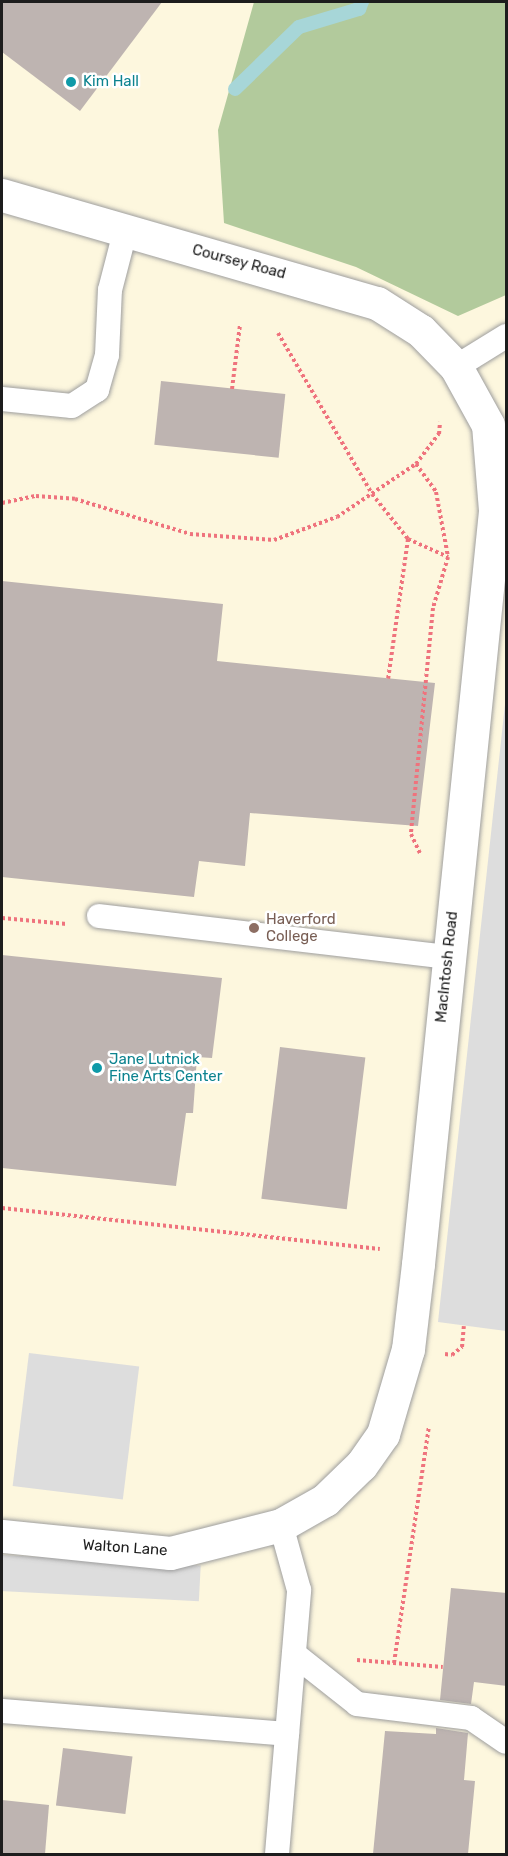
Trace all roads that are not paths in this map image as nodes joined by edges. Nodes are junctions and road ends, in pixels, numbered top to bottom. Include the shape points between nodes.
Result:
1 (2, 195) edge
2 (125, 232) junction
3 (507, 336) edge
4 (456, 367) junction
5 (2, 399) edge
6 (99, 916) road end
7 (448, 957) junction
8 (281, 1525) junction
9 (2, 1536) edge
10 (294, 1654) junction
11 (2, 1711) edge
12 (287, 1734) junction
13 (507, 1742) edge
14 (277, 1854) edge

1 - 2 street, Coursey Road
2 - 4 street, Coursey Road via 377,303 421,331
2 - 5 lane via 110,290 107,355 97,390 72,406
3 - 4 lane
4 - 7 street, MacIntosh Road via 488,425 495,511
6 - 7 lane
7 - 8 street, MacIntosh Road via 418,1264 397,1396 382,1434 361,1465 325,1500
8 - 9 street, Walton Lane via 170,1553
8 - 10 lane via 299,1590
10 - 12 lane
10 - 13 lane via 357,1704 471,1718
11 - 12 lane
12 - 14 lane

